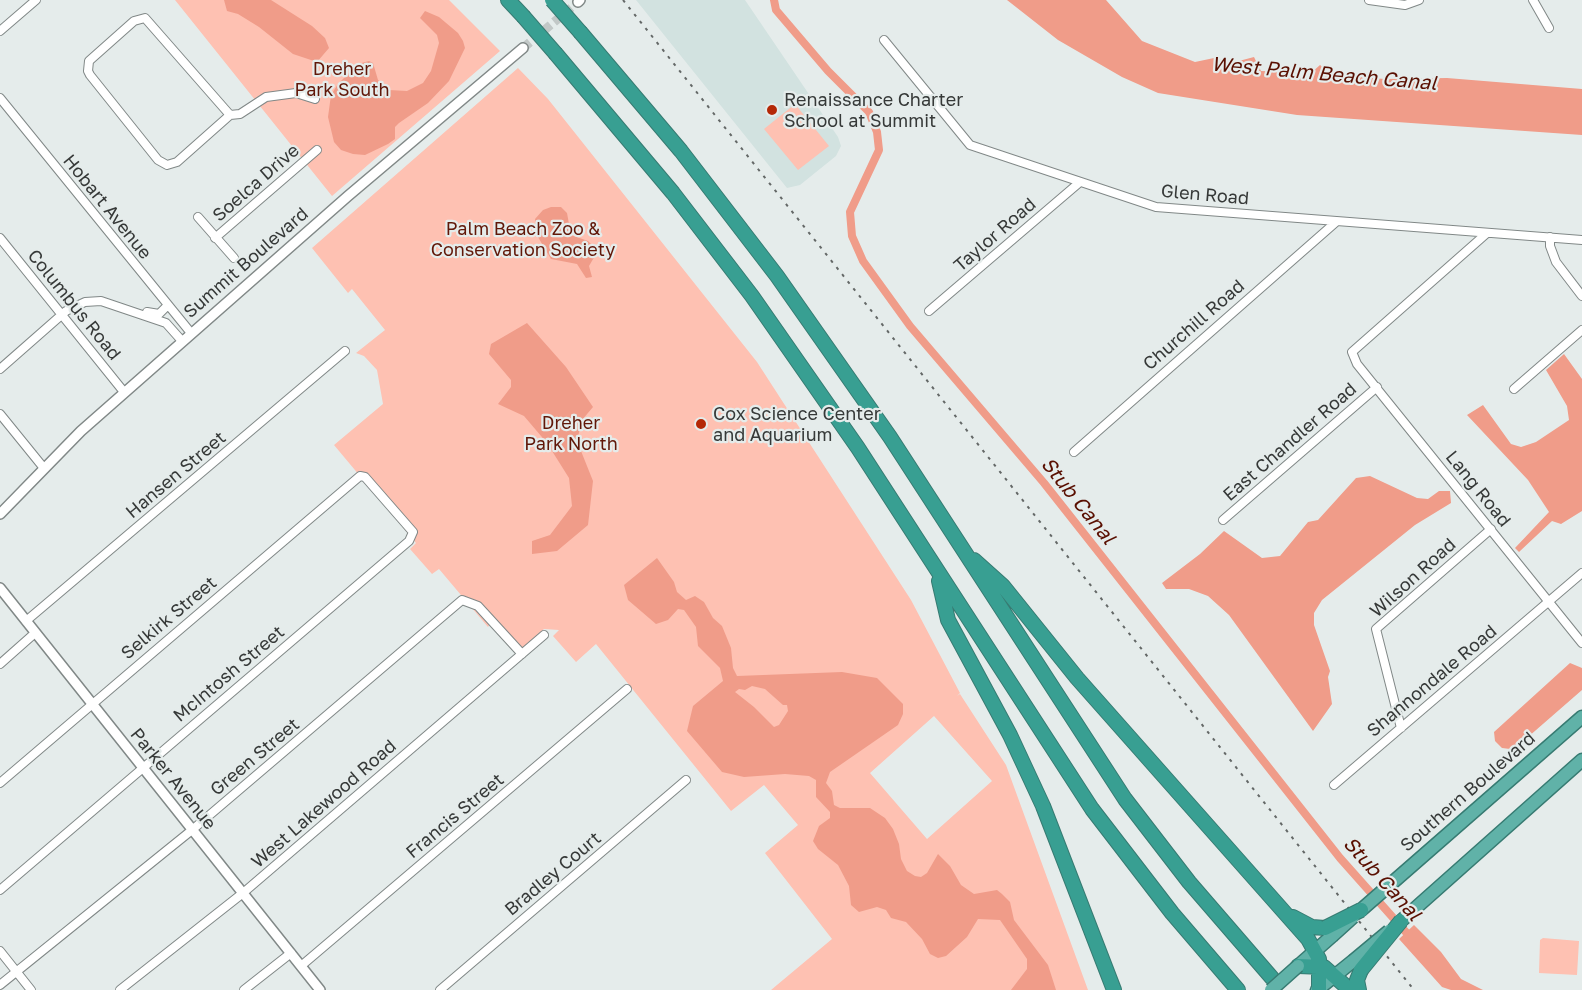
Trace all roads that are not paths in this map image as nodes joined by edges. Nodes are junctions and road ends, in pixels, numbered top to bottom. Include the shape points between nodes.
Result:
1 (36, 0) edge
2 (508, 0) edge
3 (552, 0) edge
4 (1369, 0) edge
5 (1419, 0) edge
6 (1533, 0) edge
7 (1403, 2) edge
8 (26, 3) edge
9 (1549, 28) dead end
10 (0, 31) edge
11 (884, 40) dead end
12 (523, 48) tunnel mouth
13 (0, 98) edge
14 (315, 99) dead end
15 (230, 115) junction
16 (317, 150) dead end
17 (1080, 182) junction
18 (198, 218) dead end
19 (1336, 222) junction
20 (1487, 233) junction
21 (1550, 237) junction
22 (0, 238) edge
23 (215, 238) junction
24 (1582, 240) edge
25 (234, 258) dead end
26 (159, 295) junction
27 (1582, 296) edge
28 (165, 308) junction
29 (128, 309) junction
30 (929, 311) dead end
31 (62, 315) junction
32 (166, 323) junction
33 (1582, 330) edge
34 (191, 333) junction
35 (183, 341) junction
36 (345, 351) dead end
37 (0, 369) edge
38 (1377, 387) junction
39 (1514, 388) dead end
40 (124, 392) junction
41 (0, 414) edge
42 (1074, 452) dead end
43 (43, 467) junction
44 (358, 478) joint
45 (0, 514) edge
46 (1223, 520) dead end
47 (1491, 529) junction
48 (963, 552) junction
49 (936, 570) junction
50 (1582, 573) edge
51 (0, 588) edge
52 (1549, 601) junction
53 (26, 621) junction
54 (35, 633) junction
55 (544, 635) dead end
56 (1582, 644) edge
57 (522, 654) junction
58 (0, 664) edge
59 (627, 688) dead end
60 (91, 704) junction
61 (1582, 717) edge
62 (1401, 728) junction
63 (1582, 760) edge
64 (142, 766) junction
65 (686, 780) dead end
66 (0, 783) edge
67 (1334, 785) dead end
68 (192, 830) junction
69 (0, 890) edge
70 (243, 893) junction
71 (1361, 910) joint
72 (1283, 912) junction
73 (1401, 921) joint
74 (1328, 932) junction
75 (0, 951) edge
76 (1316, 951) junction
77 (291, 953) junction
78 (1320, 965) junction
79 (1357, 965) junction
80 (301, 966) junction
81 (1298, 966) junction
82 (16, 972) junction
83 (1336, 975) junction
84 (1272, 984) edge
85 (0, 985) edge
86 (1318, 989) edge
87 (31, 990) edge
88 (120, 990) edge
89 (244, 990) edge
90 (320, 990) edge
91 (440, 990) edge
92 (1114, 990) edge
93 (1238, 990) edge
94 (1350, 990) edge
95 (1359, 990) edge

1 - 8 street
2 - 49 highway, bridge via 667,186 752,296 848,433
3 - 48 highway, bridge via 687,159 777,276 879,420
4 - 7 street
5 - 7 street
6 - 9 street
8 - 10 street
11 - 17 street, Glen Road via 970,146
12 - 34 street, Summit Boulevard
13 - 26 street, Hobart Avenue
14 - 15 street via 296,93 275,94 240,114
15 - 15 street via 145,18 134,21 87,65 90,75 158,160 172,164
16 - 23 street, Soelca Drive
17 - 19 street, Glen Road via 1156,207
17 - 30 street, Taylor Road
18 - 23 street
19 - 20 street, Glen Road
19 - 42 street, Churchill Road
20 - 21 street, Glen Road
20 - 38 street, Lang Road via 1352,352
21 - 24 street, Glen Road
21 - 27 street via 1556,261
22 - 31 street, Columbus Road
23 - 25 street
26 - 28 street
26 - 34 street, Hobart Avenue
28 - 29 street via 157,314
28 - 32 street
29 - 31 street via 95,301 75,305
29 - 32 street
31 - 37 street
31 - 40 street, Columbus Road
32 - 35 street
33 - 39 street
34 - 35 street, Summit Boulevard
35 - 40 street, Summit Boulevard
36 - 53 street, Hansen Street
38 - 46 street, East Chandler Road
38 - 47 street, Lang Road
40 - 43 street, Summit Boulevard
41 - 43 street
43 - 45 street, Summit Boulevard
44 - 60 street, Selkirk Street
44 - 64 street, McIntosh Street via 365,477 413,532 411,539
47 - 52 street, Lang Road
47 - 62 street, Wilson Road via 1376,629
48 - 72 highway via 1004,586 1077,678
48 - 84 highway via 1125,799
49 - 92 highway via 948,620 1036,790
49 - 93 highway via 1092,809 1172,913
50 - 52 street, Shannondale Road
51 - 53 street, Parker Avenue
52 - 56 street, Lang Road
52 - 62 street, Shannondale Road
53 - 54 street, Parker Avenue
54 - 58 street
54 - 60 street, Parker Avenue
55 - 57 street, West Lakewood Road
57 - 68 street, Green Street via 478,606 462,600
57 - 70 street, West Lakewood Road
59 - 80 street, Francis Street
60 - 64 street, Parker Avenue
60 - 66 street, Selkirk Street
61 - 71 highway, Southern Boulevard
62 - 67 street, Shannondale Road
63 - 73 highway
64 - 68 street, Parker Avenue
64 - 69 street, McIntosh Street
65 - 91 street, Bradley Court
68 - 70 street, Parker Avenue
68 - 82 street, Green Street
70 - 77 street, Parker Avenue
70 - 88 street, West Lakewood Road
71 - 74 highway, bridge
72 - 74 highway
72 - 76 highway
73 - 79 highway, bridge
74 - 76 highway
75 - 82 street
76 - 78 highway
76 - 81 highway
77 - 80 street, Parker Avenue
77 - 89 street
78 - 81 highway
78 - 83 highway
78 - 86 highway
79 - 83 highway
79 - 95 highway
80 - 90 street, Parker Avenue
81 - 84 highway, bridge
82 - 85 street, Green Street
82 - 87 street
83 - 86 highway
83 - 94 highway

